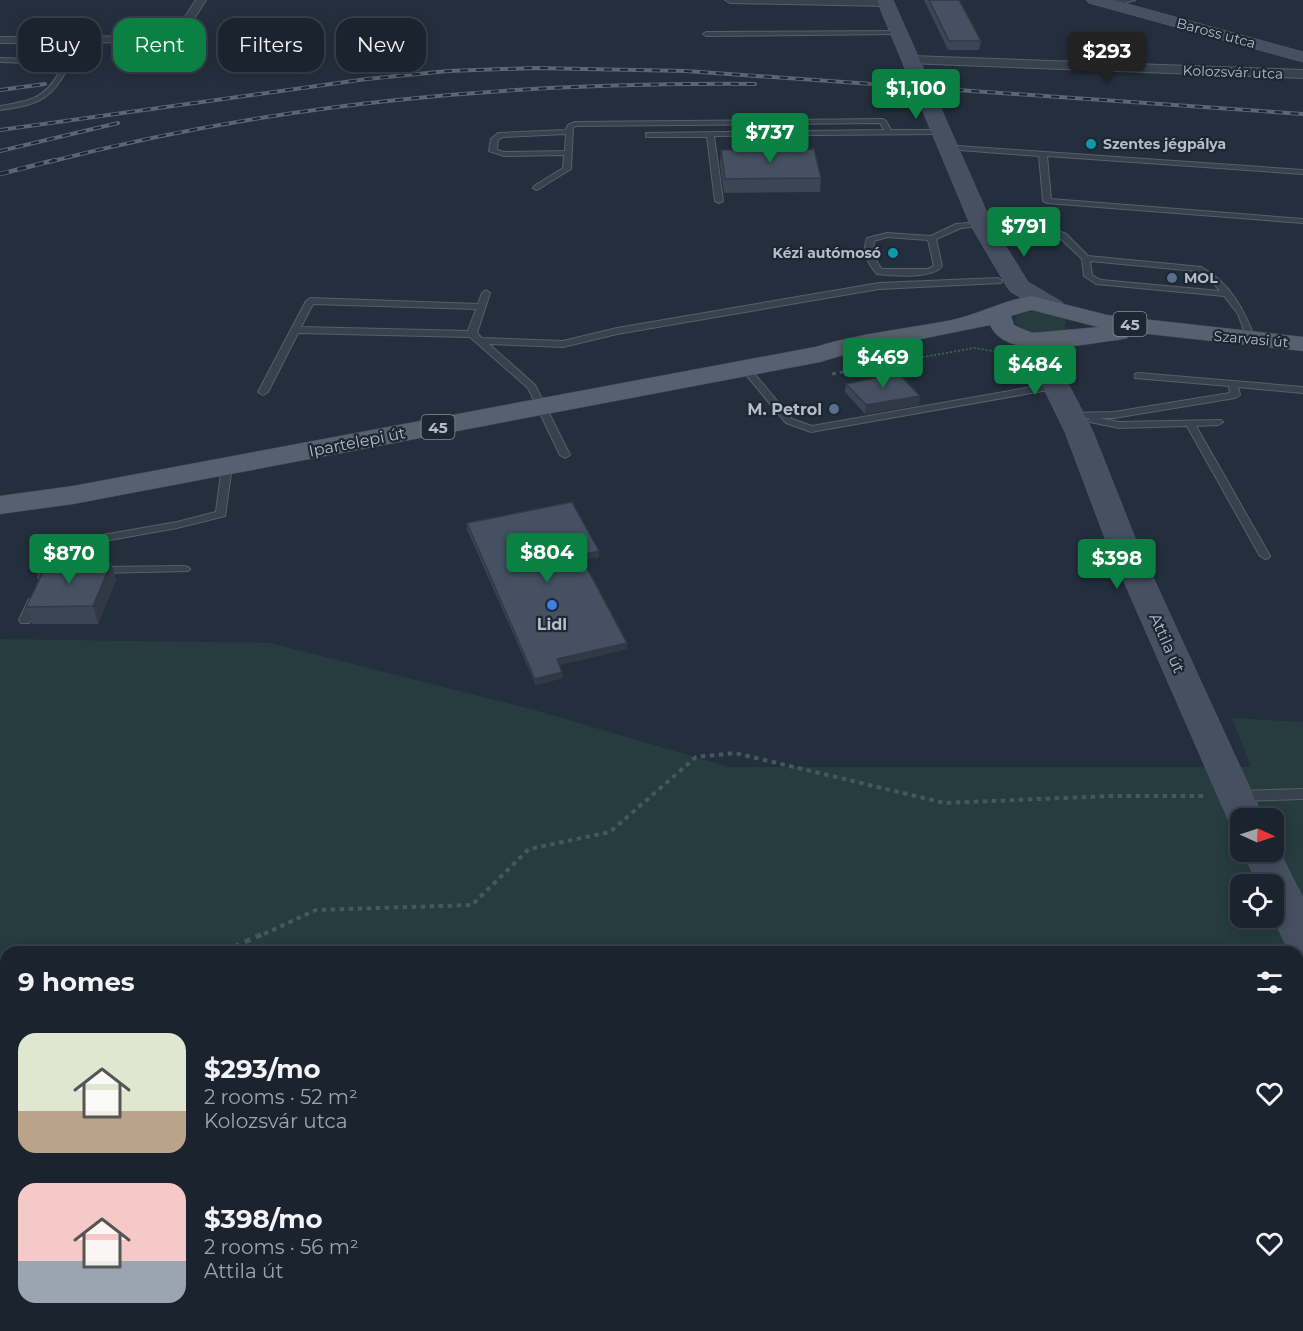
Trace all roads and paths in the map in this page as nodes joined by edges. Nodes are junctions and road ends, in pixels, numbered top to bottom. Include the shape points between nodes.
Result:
1 (201, 0) edge
2 (730, 0) edge
3 (1130, 0) edge
4 (886, 2) edge
5 (1102, 2) edge
6 (899, 32) junction
7 (706, 34) dead end
8 (0, 40) edge
9 (1303, 57) edge
10 (0, 60) edge
11 (911, 60) junction
12 (1303, 74) edge
13 (0, 108) edge
14 (570, 132) junction
15 (888, 132) junction
16 (710, 134) junction
17 (649, 135) dead end
18 (944, 139) junction
19 (569, 153) junction
20 (1043, 154) junction
21 (1303, 172) edge
22 (537, 188) dead end
23 (719, 201) dead end
24 (1303, 221) edge
25 (981, 224) junction
26 (932, 238) junction
27 (1086, 258) junction
28 (998, 281) junction
29 (486, 292) dead end
30 (1227, 294) junction
31 (481, 307) junction
32 (1059, 308) junction
33 (1003, 311) junction
34 (295, 330) junction
35 (472, 334) junction
36 (1198, 334) junction
37 (1021, 337) junction
38 (1065, 338) junction
39 (1251, 339) junction
40 (480, 341) junction
41 (1303, 344) edge
42 (820, 354) junction
43 (746, 368) junction
44 (1138, 376) dead end
45 (1233, 384) junction
46 (1054, 386) junction
47 (1303, 390) edge
48 (263, 392) dead end
49 (541, 407) junction
50 (1076, 422) junction
51 (1218, 422) dead end
52 (1191, 423) junction
53 (565, 455) dead end
54 (227, 466) junction
55 (0, 506) edge
56 (1266, 556) dead end
57 (184, 569) dead end
58 (81, 570) edge
59 (25, 620) dead end
60 (1303, 794) edge
61 (1241, 808) edge
62 (1267, 862) edge
63 (1303, 940) edge
64 (236, 946) edge

1 - 8 street via 170,41
2 - 4 street
3 - 5 street
4 - 6 main road
5 - 9 main road, Baross utca
6 - 7 lane
6 - 11 main road
10 - 13 lane via 55,62 63,71 48,95
11 - 12 street, Kolozsvár utca
11 - 18 main road
14 - 15 lane via 570,126 580,123 883,121
14 - 19 lane
14 - 19 lane via 501,135 495,139 493,151
15 - 16 lane
15 - 18 lane
16 - 17 lane
16 - 23 lane
18 - 20 lane
18 - 25 main road
19 - 22 lane via 567,169
20 - 21 lane
20 - 24 lane via 1047,201
25 - 26 lane via 959,226
25 - 27 lane via 1047,229 1072,243
25 - 28 main road
25 - 32 main road via 1019,287
26 - 26 lane via 938,266 928,272 880,272 868,247 870,240 882,236
27 - 30 lane via 1198,270 1214,278
27 - 30 lane via 1088,276 1098,282
28 - 33 main road
28 - 40 lane via 879,286 617,331 563,344
29 - 31 lane
30 - 39 lane via 1242,314
31 - 34 lane via 309,301
31 - 35 lane
32 - 33 main road, 45 via 1022,304
32 - 36 main road, 45 via 1107,322
32 - 38 main road via 1078,324 1078,329
33 - 37 main road via 999,322
33 - 42 main road, 45 via 952,327
34 - 35 lane
34 - 48 lane
35 - 40 lane
36 - 38 main road, 45 via 1112,333
36 - 39 main road, Szarvasi út / 45
37 - 38 main road, 45 via 1044,341
37 - 42 main road, 45 via 975,334
37 - 46 main road, Attila út via 1043,360
38 - 50 main road, Attila út via 1061,359 1078,402
39 - 41 main road, Szarvasi út / 45
40 - 49 lane via 532,387
42 - 43 main road, Ipartelepi út / 45
43 - 46 lane via 789,421 811,429
43 - 49 main road, Ipartelepi út / 45
44 - 45 lane
45 - 47 lane
45 - 50 lane via 1235,395
46 - 50 main road, Attila út
49 - 53 lane
49 - 54 main road, Ipartelepi út / 45
50 - 52 lane
50 - 61 main road, Attila út via 1120,538
51 - 52 lane
52 - 56 lane
54 - 55 main road, Ipartelepi út / 45
54 - 59 lane via 221,514 61,545 50,557 52,571
57 - 58 lane
60 - 61 lane
61 - 64 path via 1110,796 945,803 735,753 696,757 610,832 529,849 472,905 316,910
62 - 63 main road

